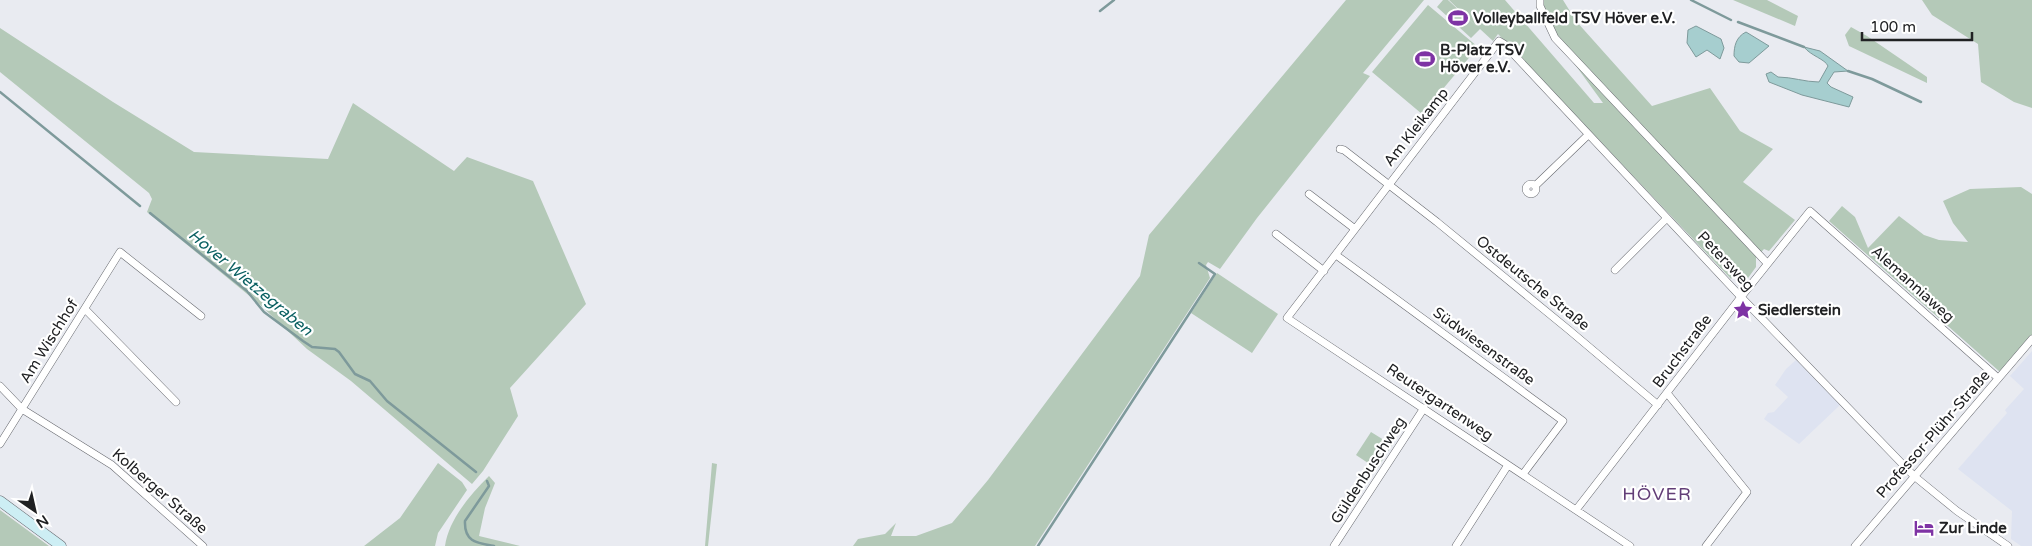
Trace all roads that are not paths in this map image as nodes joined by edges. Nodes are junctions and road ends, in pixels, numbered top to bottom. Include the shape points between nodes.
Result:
1 (1540, 0) edge
2 (1502, 42) joint
3 (1588, 134) junction
4 (1340, 149) dead end
5 (1389, 184) junction
6 (1536, 186) dead end
7 (1309, 194) dead end
8 (1810, 211) joint
9 (1667, 218) junction
10 (1355, 229) junction
11 (1276, 234) dead end
12 (1336, 255) junction
13 (1767, 264) junction
14 (1615, 270) dead end
15 (1324, 271) junction
16 (1740, 297) junction
17 (85, 309) junction
18 (201, 316) dead end
19 (1288, 318) joint
20 (2032, 339) edge
21 (1998, 378) junction
22 (0, 386) edge
23 (1667, 393) junction
24 (176, 402) dead end
25 (1658, 405) junction
26 (1424, 408) junction
27 (22, 409) junction
28 (0, 444) edge
29 (1508, 465) junction
30 (1523, 474) junction
31 (1914, 476) junction
32 (0, 501) edge
33 (1576, 510) junction
34 (1626, 545) edge
35 (61, 546) edge
36 (203, 546) edge
37 (1334, 546) edge
38 (1456, 546) edge
39 (1706, 546) edge
40 (1855, 546) edge
41 (2008, 546) edge

1 - 13 street via 1555,38
2 - 3 street, Petersweg
2 - 5 street, Am Kleikamp
3 - 6 street
3 - 9 street, Petersweg
4 - 5 street, Am Kleikamp
5 - 10 street, Am Kleikamp
5 - 25 street, Ostdeutsche Straße
7 - 10 street
8 - 13 street, Bruchstraße
8 - 21 street, Alemanniaweg
9 - 14 street
9 - 16 street, Petersweg
10 - 12 street, Am Kleikamp
11 - 15 street
12 - 15 street, Am Kleikamp
12 - 30 street, Südwiesenstraße via 1563,421
13 - 16 street, Bruchstraße
15 - 19 street, Am Kleikamp
16 - 23 street, Bruchstraße
16 - 31 street, Petersweg
17 - 18 street, Am Wischhof via 120,252
17 - 24 street
17 - 27 street, Am Wischhof
19 - 26 street, Reutergartenweg
20 - 21 street, Professor-Plühr-Straße
21 - 31 street, Professor-Plühr-Straße
22 - 27 street, Kolberger Straße
23 - 25 street, Bruchstraße
23 - 39 street via 1748,492
25 - 33 street, Bruchstraße
26 - 29 street, Reutergartenweg
26 - 37 street, Güldenbuschweg
27 - 28 street, Am Wischhof
27 - 36 street, Kolberger Straße via 112,465
29 - 30 street, Reutergartenweg
29 - 38 street
30 - 33 street, Reutergartenweg
31 - 40 street, Professor-Plühr-Straße
31 - 41 street, Petersweg
32 - 35 street
33 - 34 street, Reutergartenweg

